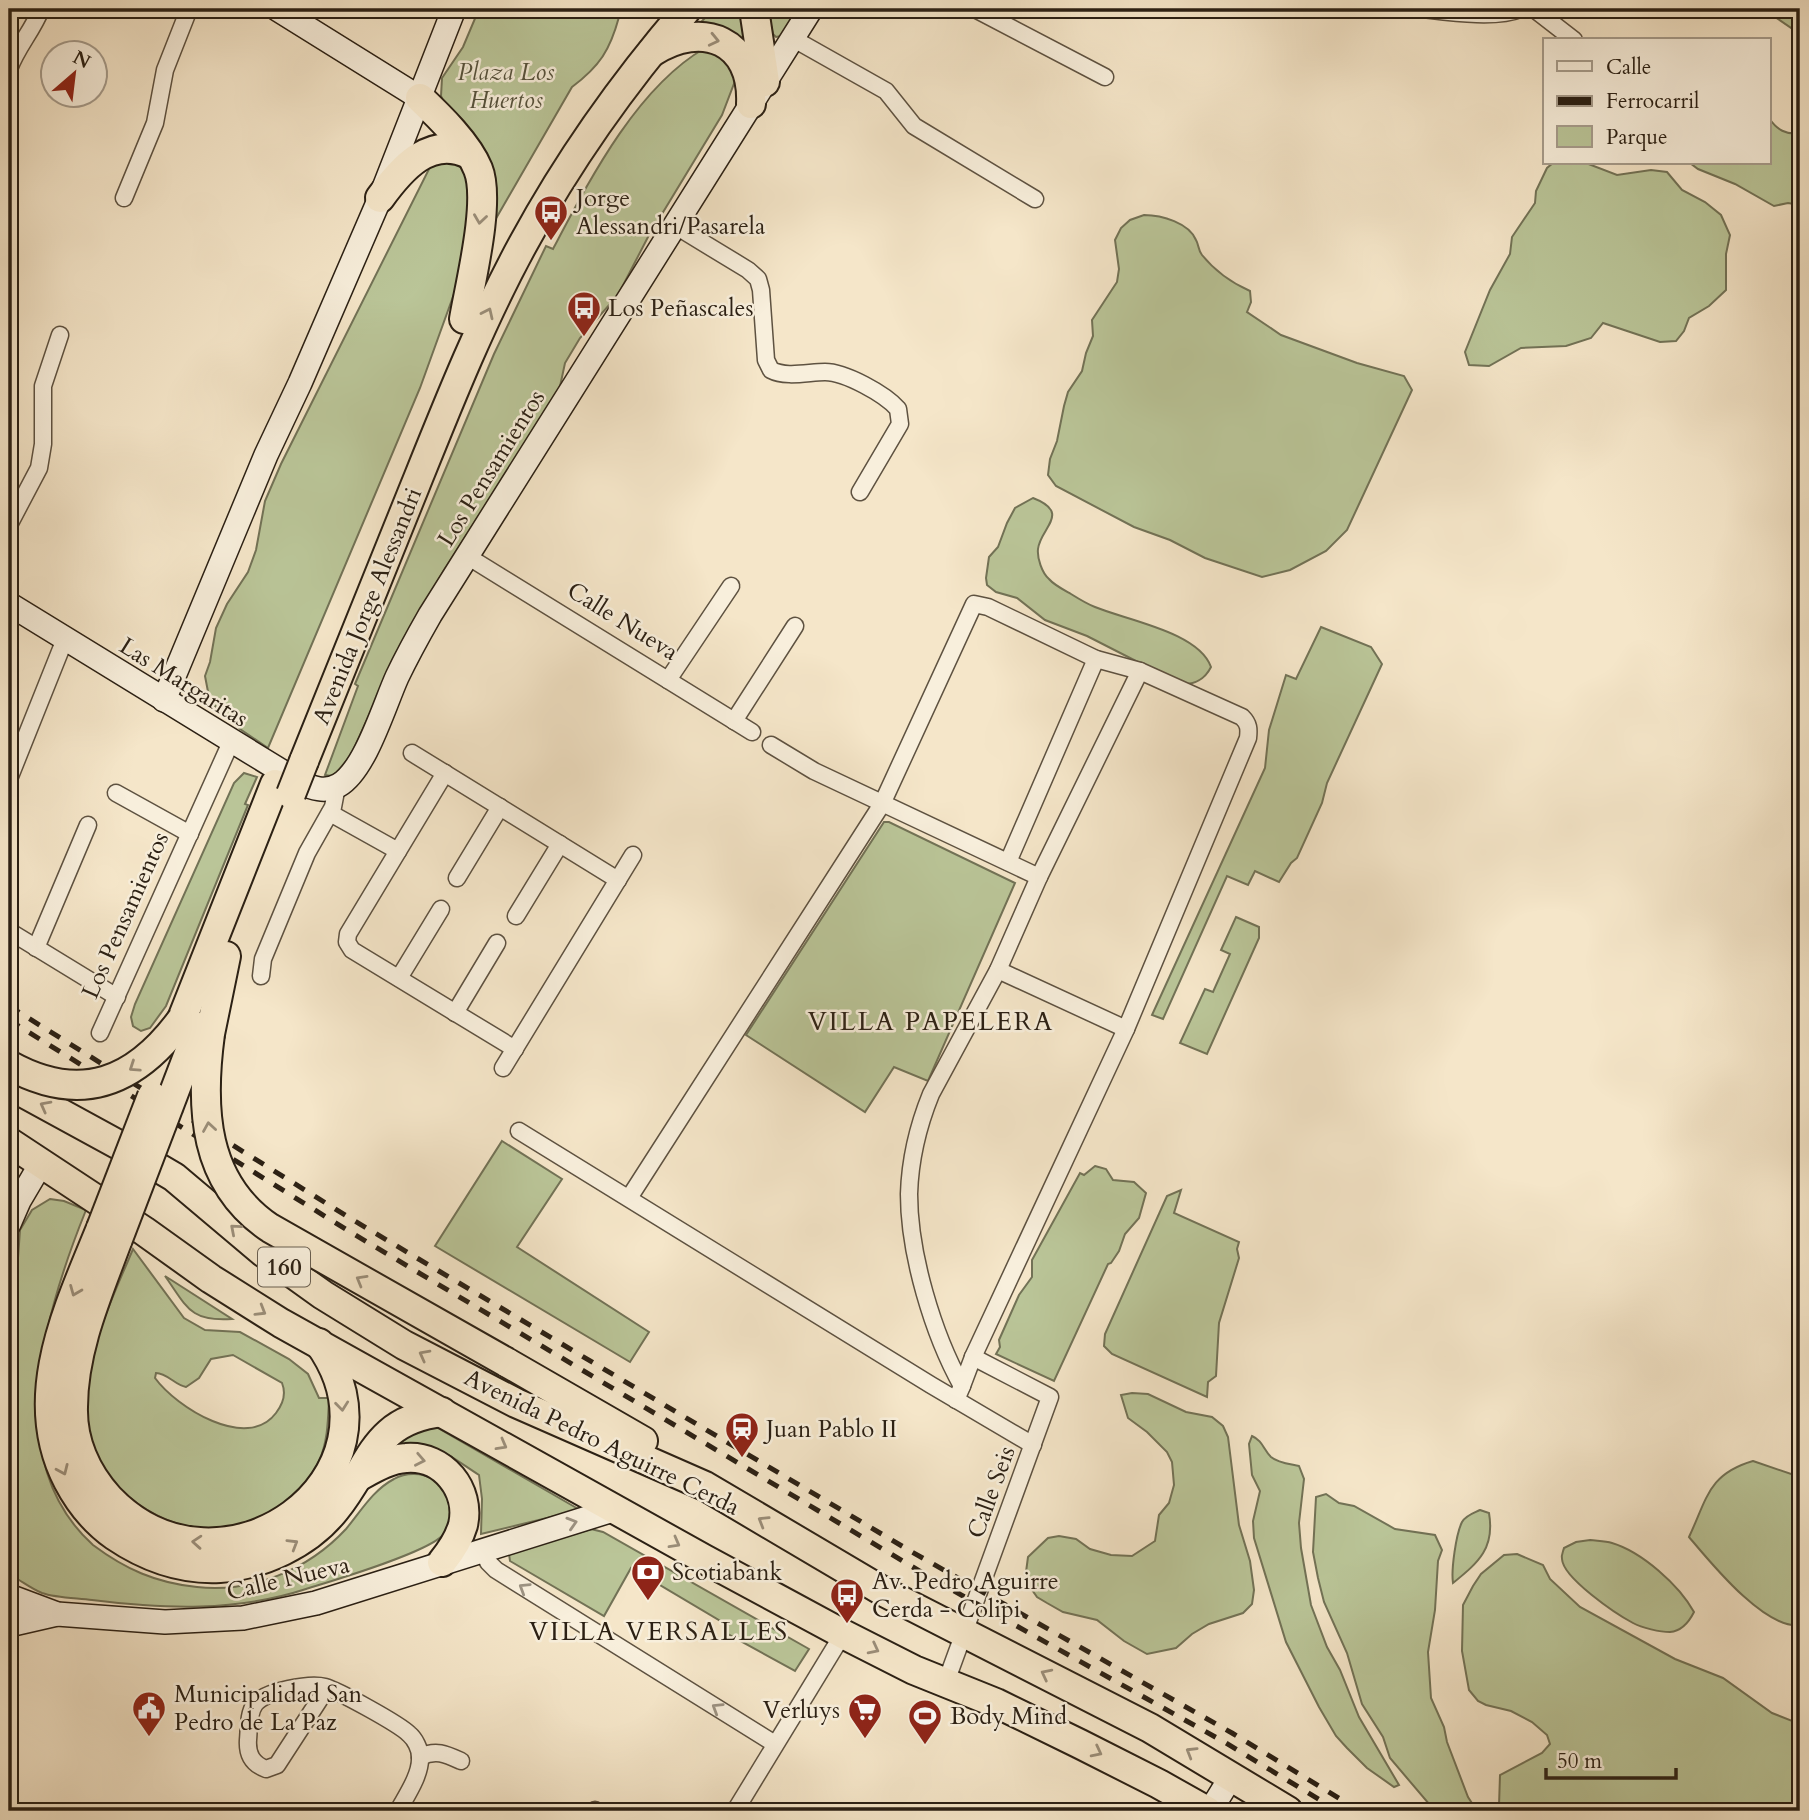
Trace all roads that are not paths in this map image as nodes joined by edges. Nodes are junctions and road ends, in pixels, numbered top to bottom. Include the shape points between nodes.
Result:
1 (41, 9) edge
2 (189, 9) edge
3 (277, 9) edge
4 (441, 9) edge
5 (454, 9) edge
6 (661, 9) edge
7 (687, 9) edge
8 (754, 9) edge
9 (811, 9) edge
10 (975, 9) edge
11 (1422, 9) edge
12 (1520, 9) edge
13 (1534, 9) edge
14 (792, 38) junction
15 (1571, 38) edge
16 (649, 53) junction
17 (9, 69) edge
18 (1105, 77) dead end
19 (758, 93) junction
20 (414, 94) junction
21 (469, 154) junction
22 (124, 198) dead end
23 (380, 198) junction
24 (1035, 200) dead end
25 (674, 225) junction
26 (464, 319) junction
27 (60, 335) dead end
28 (266, 455) junction
29 (860, 492) dead end
30 (9, 525) edge
31 (467, 556) junction
32 (731, 586) dead end
33 (9, 604) edge
34 (795, 626) dead end
35 (65, 639) junction
36 (1096, 659) junction
37 (1140, 671) junction
38 (668, 680) junction
39 (164, 700) junction
40 (734, 721) junction
41 (752, 732) dead end
42 (231, 742) junction
43 (771, 745) dead end
44 (412, 753) dead end
45 (296, 756) junction
46 (445, 773) junction
47 (9, 779) edge
48 (337, 786) junction
49 (283, 789) junction
50 (116, 793) dead end
51 (882, 804) junction
52 (500, 807) junction
53 (330, 813) junction
54 (88, 825) dead end
55 (190, 834) junction
56 (560, 844) junction
57 (398, 851) junction
58 (633, 855) dead end
59 (1008, 862) junction
60 (1039, 877) junction
61 (457, 878) dead end
62 (618, 880) junction
63 (442, 909) dead end
64 (516, 916) dead end
65 (9, 931) edge
66 (497, 943) dead end
67 (36, 948) junction
68 (998, 970) junction
69 (261, 976) dead end
70 (399, 978) junction
71 (117, 997) junction
72 (455, 1013) junction
73 (197, 1027) junction
74 (1126, 1029) junction
75 (100, 1033) dead end
76 (514, 1049) junction
77 (9, 1065) edge
78 (503, 1068) dead end
79 (9, 1085) edge
80 (519, 1131) dead end
81 (9, 1142) edge
82 (42, 1162) junction
83 (629, 1198) junction
84 (9, 1224) edge
85 (109, 1233) junction
86 (319, 1343) junction
87 (973, 1357) junction
88 (959, 1393) junction
89 (442, 1412) junction
90 (1032, 1445) junction
91 (356, 1478) junction
92 (705, 1486) junction
93 (616, 1509) junction
94 (483, 1549) junction
95 (442, 1562) junction
96 (9, 1596) edge
97 (57, 1614) junction
98 (9, 1625) edge
99 (964, 1633) junction
100 (843, 1634) junction
101 (946, 1682) junction
102 (327, 1688) junction
103 (775, 1744) junction
104 (421, 1757) junction
105 (461, 1761) dead end
106 (1231, 1777) junction
107 (398, 1811) edge
108 (734, 1811) edge
109 (1208, 1811) edge
110 (1288, 1811) edge

1 - 17 street
2 - 22 street via 165,70 155,123
3 - 20 main road
4 - 20 main road
5 - 20 main road
6 - 26 highway, Avenida Jorge Alessandri via 552,156
7 - 16 highway, Avenida Jorge Alessandri
8 - 19 highway
9 - 14 main road, Los Pensamientos
10 - 18 street
11 - 12 street via 1478,13
13 - 15 street
14 - 19 main road, Los Pensamientos
14 - 24 street via 886,91 914,126
16 -> 19 highway via 682,38 723,41 743,61
45 -> 16 highway, Avenida Jorge Alessandri via 498,292 567,169
19 - 25 main road, Los Pensamientos
20 - 21 highway
20 - 23 main road
20 - 28 main road via 281,405
21 - 23 highway via 446,148 428,152 410,163
21 -> 26 highway via 478,169 482,193
23 - 28 main road
25 - 29 street via 758,279 766,360 771,370 781,374 837,373 898,409 900,424
25 - 31 main road, Los Pensamientos
26 - 45 highway, Avenida Jorge Alessandri
27 - 30 street via 43,386 42,455
28 - 39 main road
31 - 38 street, Calle Nueva
31 - 48 main road, Los Pensamientos via 411,649 360,763
32 - 38 street
33 - 35 main road, Las Margaritas
34 - 40 street
35 - 39 main road, Las Margaritas
35 - 47 street
36 - 37 street
36 - 51 street via 974,604
36 - 59 street
37 - 60 street
37 - 74 street via 1242,718 1249,730
38 - 40 street, Calle Nueva
39 - 42 main road, Las Margaritas
40 - 41 street, Calle Nueva
42 - 48 main road, Las Margaritas via 311,788
42 - 55 street, Los Pensamientos
43 - 51 street
44 - 46 street
45 - 49 highway, Avenida Jorge Alessandri
46 - 52 street
46 - 57 street
48 - 53 street, Los Pensamientos
49 - 73 highway, Avenida Jorge Alessandri
49 - 73 highway, Avenida Jorge Alessandri
50 - 55 street
51 - 59 street
51 - 83 street
52 - 56 street
52 - 61 street
53 - 57 street
53 - 69 street, Los Pensamientos via 301,869 263,959
54 - 67 street
55 - 71 street, Los Pensamientos
56 - 62 street
56 - 64 street
57 - 70 street via 346,938 352,950
58 - 62 street
59 - 60 street
60 - 68 street
62 - 76 street
63 - 70 street
65 - 67 street
66 - 72 street
67 - 71 street
68 - 74 street
68 - 88 street via 931,1094 910,1174 912,1225 924,1289
70 - 72 street
71 - 75 street, Los Pensamientos
72 - 76 street
73 -> 77 highway, bridge via 104,1082 61,1086
73 - 85 highway, Avenida Jorge Alessandri, bridge
92 -> 73 highway, bridge via 653,1447 270,1228 244,1208 221,1174 208,1129
74 - 87 street
76 - 78 street
92 -> 79 highway, Avenida Pedro Aguirre Cerda / 160 via 516,1403 404,1345 296,1276 174,1178
80 - 83 street
81 - 82 highway, Avenida Pedro Aguirre Cerda / 160
82 - 84 main road
82 -> 86 highway, Avenida Pedro Aguirre Cerda / 160 via 211,1279
83 - 88 street
86 -> 85 highway via 337,1378 344,1426 333,1464 313,1497 282,1523 237,1540 196,1543 153,1532 128,1516 96,1482 81,1454 73,1424 80,1346
85 -> 91 highway via 61,1331 49,1404 52,1439 64,1472 98,1523 127,1544 162,1560 201,1567 233,1566 284,1550 312,1532 334,1511
86 - 89 highway, Avenida Pedro Aguirre Cerda / 160
87 - 88 street
87 - 90 street, Calle Seis via 1050,1397
88 - 90 street
89 - 91 highway via 415,1417 391,1431
89 -> 93 highway, Avenida Pedro Aguirre Cerda / 160
90 - 99 street, Calle Seis
91 -> 95 highway via 406,1458 424,1459 445,1470 460,1489 464,1513 459,1536
99 -> 92 highway, Avenida Pedro Aguirre Cerda / 160 via 875,1587
94 -> 93 main road, Calle Nueva
93 -> 100 highway, Avenida Pedro Aguirre Cerda / 160
94 - 95 main road, Calle Nueva
103 -> 94 street via 496,1570
95 - 97 main road, Calle Nueva via 316,1602 243,1618 165,1622
96 - 97 main road, Calle Nueva
97 - 98 main road, Calle Nueva
99 - 101 street, Calle Seis
106 -> 99 highway, Avenida Pedro Aguirre Cerda / 160 via 1140,1723
100 -> 101 highway, Avenida Pedro Aguirre Cerda / 160
100 - 103 street
101 -> 109 highway, Avenida Pedro Aguirre Cerda / 160 via 1080,1744
102 - 102 street via 281,1760 271,1768 255,1764 248,1743 251,1712 257,1701 297,1688
102 - 104 street via 411,1734
103 - 108 street
104 - 105 street via 440,1752
104 - 107 street
106 - 109 main road
106 - 110 highway, Avenida Pedro Aguirre Cerda / 160

